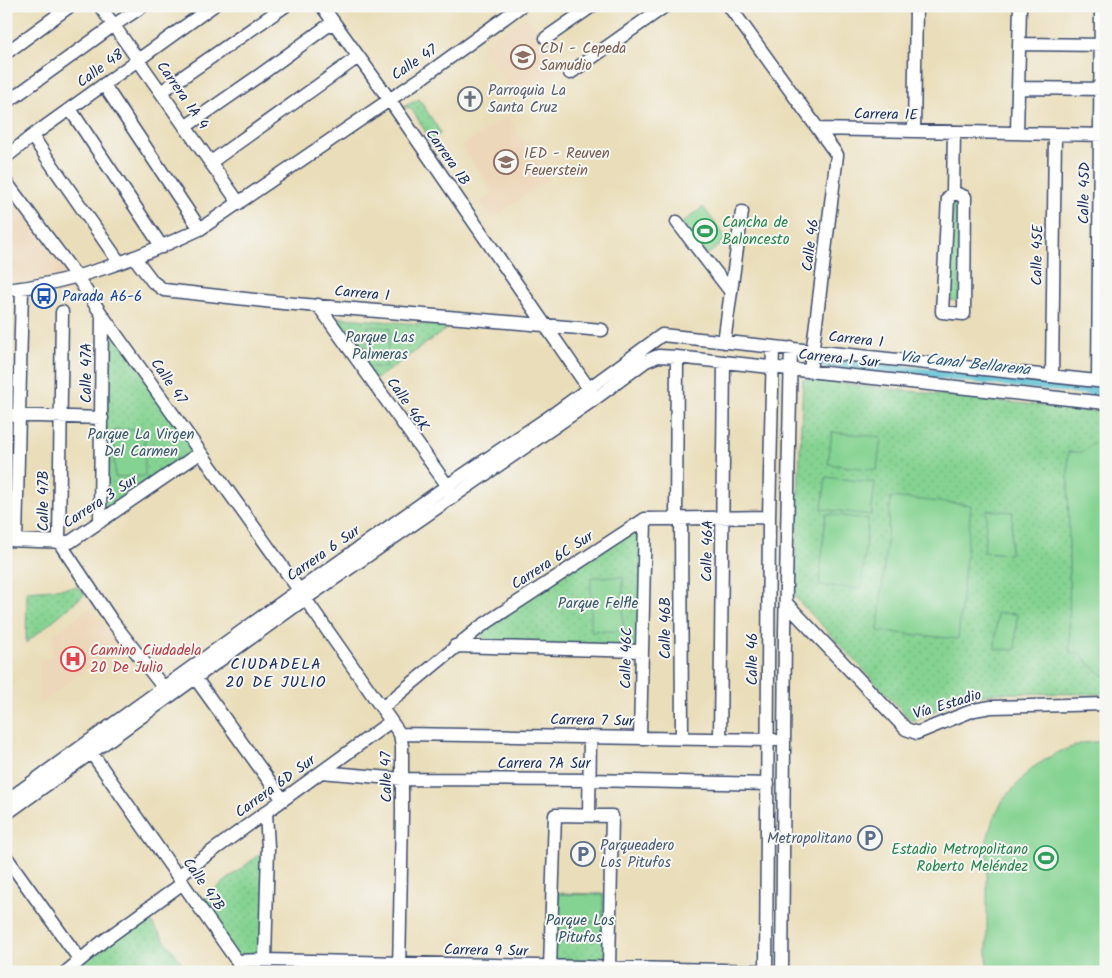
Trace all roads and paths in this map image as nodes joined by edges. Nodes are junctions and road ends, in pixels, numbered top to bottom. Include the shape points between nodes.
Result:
1 (70, 6) edge
2 (100, 6) edge
3 (143, 6) edge
4 (214, 6) edge
5 (285, 6) edge
6 (322, 6) edge
7 (521, 6) edge
8 (592, 6) edge
9 (665, 6) edge
10 (729, 6) edge
11 (916, 6) edge
12 (1020, 6) edge
13 (1101, 6) edge
14 (333, 22) junction
15 (114, 25) junction
16 (546, 38) dead end
17 (1020, 44) junction
18 (1103, 45) edge
19 (6, 52) edge
20 (358, 57) junction
21 (138, 60) junction
22 (570, 73) dead end
23 (104, 86) junction
24 (1018, 88) junction
25 (1103, 88) edge
26 (160, 92) junction
27 (388, 99) junction
28 (6, 103) edge
29 (70, 108) junction
30 (185, 126) junction
31 (818, 129) junction
32 (914, 131) junction
33 (954, 132) junction
34 (1017, 133) junction
35 (1055, 134) junction
36 (1103, 135) edge
37 (32, 136) junction
38 (6, 157) edge
39 (211, 162) junction
40 (6, 182) edge
41 (954, 192) junction
42 (239, 203) junction
43 (742, 212) dead end
44 (677, 222) dead end
45 (200, 229) junction
46 (162, 246) junction
47 (134, 257) junction
48 (119, 262) junction
49 (77, 277) junction
50 (22, 289) junction
51 (6, 290) edge
52 (731, 292) junction
53 (318, 305) junction
54 (62, 312) dead end
55 (102, 315) junction
56 (548, 326) junction
57 (602, 330) dead end
58 (662, 336) joint
59 (724, 342) junction
60 (773, 347) junction
61 (791, 348) junction
62 (812, 350) junction
63 (658, 356) joint
64 (677, 357) junction
65 (724, 362) junction
66 (772, 367) junction
67 (790, 369) junction
68 (810, 371) junction
69 (1052, 376) junction
70 (1102, 381) edge
71 (593, 393) junction
72 (1106, 403) edge
73 (13, 415) edge
74 (60, 416) junction
75 (102, 418) junction
76 (200, 453) junction
77 (451, 491) junction
78 (723, 517) junction
79 (769, 517) junction
80 (645, 519) junction
81 (678, 519) junction
82 (100, 522) junction
83 (11, 540) edge
84 (60, 542) junction
85 (302, 595) junction
86 (786, 603) junction
87 (811, 630) junction
88 (786, 632) junction
89 (455, 646) junction
90 (642, 651) junction
91 (192, 673) junction
92 (162, 688) junction
93 (1106, 704) edge
94 (382, 708) junction
95 (390, 722) junction
96 (400, 734) junction
97 (590, 737) junction
98 (640, 737) junction
99 (682, 738) junction
100 (720, 740) junction
101 (768, 740) junction
102 (785, 740) junction
103 (87, 748) junction
104 (321, 772) junction
105 (402, 779) junction
106 (589, 780) junction
107 (768, 784) junction
108 (283, 800) junction
109 (6, 801) edge
110 (266, 813) junction
111 (6, 814) edge
112 (589, 816) junction
113 (6, 857) edge
114 (180, 880) junction
115 (80, 960) junction
116 (265, 960) junction
117 (239, 966) edge
118 (550, 967) junction
119 (400, 968) edge
120 (608, 968) junction
121 (590, 969) edge
122 (66, 972) edge
123 (766, 972) edge
124 (782, 972) edge

1 - 19 street
2 - 15 street, Carrera 1A 4
3 - 15 street
4 - 21 street, Calle 48
5 - 26 street
6 - 14 street, Carrera 1B
7 - 27 street, Calle 47
8 - 16 street
9 - 22 street
10 - 31 street
11 - 32 street
12 - 17 street
13 - 18 street, Calle 45D
14 - 20 street, Carrera 1B
14 - 30 street
15 - 21 street, Carrera 1A 4
15 - 28 street
17 - 18 street
17 - 24 street
18 - 25 street, Calle 45D
20 - 27 street, Carrera 1B
20 - 39 street
21 - 23 street, Calle 48
21 - 26 street, Carrera 1A 4
23 - 29 street, Calle 48
23 - 45 street
24 - 25 street
24 - 34 street
25 - 36 street, Calle 45D
26 - 30 street, Carrera 1A 4
27 - 42 street, Calle 47
27 - 56 street, Carrera 1B
29 - 37 street, Calle 48
29 - 46 street
30 - 39 street, Carrera 1A 4
31 - 32 street, Carrera 1E
31 - 62 street, Calle 46 via 837,155
32 - 33 street, Carrera 1E
33 - 34 street, Carrera 1E
33 - 41 street
34 - 35 street, Carrera 1E
35 - 36 street, Carrera 1E
35 - 69 street, Calle 45E
36 - 70 street, Calle 45D
37 - 38 street, Calle 48
37 - 48 street
39 - 42 street, Carrera 1A 4
40 - 49 street
41 - 41 street via 965,197 964,314 942,312 948,198
42 - 45 street, Calle 47
43 - 52 street
44 - 52 street
45 - 46 street, Calle 47
46 - 47 street, Calle 47
47 - 48 street, Calle 47
47 - 53 street, Carrera 1 via 153,282 164,290
48 - 49 street, Calle 47
49 - 50 street
49 - 55 street, Calle 47
50 - 51 street
50 - 73 street
52 - 59 street
53 - 56 street, Carrera 1
53 - 77 street, Calle 46K
54 - 74 street, Calle 47B
55 - 75 street, Calle 47A
55 - 76 street, Calle 47
56 - 57 street, Carrera 1
56 - 71 street, Carrera 1B
58 - 59 street, Carrera 1
58 - 71 street, Carrera 6 Sur
59 - 60 street, Carrera 1
60 - 61 street, Carrera 1
60 - 66 street, Calle 46
61 - 62 street, Carrera 1
61 - 67 street
62 - 68 street, Calle 46
62 - 69 street, Carrera 1
63 - 64 street, Carrera 1 Sur
63 - 71 street, Carrera 6 Sur
64 - 65 street, Carrera 1 Sur
64 - 81 street, Calle 46B
65 - 66 street, Carrera 1 Sur
65 - 78 street, Calle 46A
66 - 67 street, Carrera 1 Sur
66 - 79 street, Calle 46
67 - 68 street, Carrera 1 Sur
67 - 86 street
68 - 72 street, Carrera 1 Sur
69 - 70 street, Carrera 1
71 - 77 street, Carrera 6 Sur
73 - 74 street
73 - 83 street
74 - 75 street
74 - 84 street, Calle 47B
75 - 82 street, Calle 47A
76 - 82 street, Carrera 3 Sur
76 - 85 street, Calle 47
77 - 85 street, Carrera 6 Sur
78 - 79 street
78 - 81 street
78 - 100 street, Calle 46A
79 - 101 street, Calle 46
80 - 81 street
80 - 89 street, Carrera 6C Sur
80 - 90 street, Calle 46C
81 - 99 street, Calle 46B
82 - 84 street, Carrera 3 Sur via 70,542
83 - 84 street, Carrera 3 Sur
84 - 92 street, Calle 47B
85 - 91 street, Carrera 6 Sur
85 - 94 street, Calle 47
86 - 87 street, Vía Estadio
86 - 88 street
87 - 88 street
87 - 93 street, Vía Estadio via 906,730 917,733 974,710 991,707
88 - 102 street
89 - 90 street
89 - 94 street, Carrera 6C Sur
90 - 98 street, Calle 46C
91 - 92 street, Carrera 6 Sur
91 - 103 street, Carrera 6 Sur
91 - 108 street
92 - 103 street, Carrera 6 Sur
94 - 95 street, Calle 47
95 - 96 street, Calle 47
95 - 104 street, Carrera 6D Sur
96 - 97 street, Carrera 7 Sur
96 - 105 street, Calle 47
97 - 98 street, Carrera 7 Sur
97 - 106 street
98 - 99 street, Carrera 7 Sur
99 - 100 street, Carrera 7 Sur
100 - 101 street, Carrera 7 Sur
101 - 102 street, Carrera 7 Sur
101 - 107 street, Calle 46
102 - 124 street
103 - 109 street, Carrera 6 Sur
103 - 111 street, Carrera 6 Sur
103 - 114 street, Calle 47B
104 - 105 street, Carrera 7A Sur
104 - 108 street, Carrera 6D Sur
105 - 106 street, Carrera 7A Sur
105 - 119 street, Calle 47
106 - 107 street, Carrera 7A Sur
106 - 112 street
107 - 123 street, Calle 46
108 - 110 street, Carrera 6D Sur
110 - 114 street, Carrera 6D Sur
110 - 116 street
112 - 118 street via 555,816
112 - 120 street via 612,816
113 - 115 street
114 - 115 street, Carrera 6D Sur
114 - 117 street, Calle 47B
115 - 122 street, Carrera 6D Sur
116 - 117 street, Carrera 9 Sur
116 - 119 street, Carrera 9 Sur
118 - 119 street, Carrera 9 Sur
118 - 121 street, Carrera 9 Sur
120 - 121 street, Carrera 9 Sur
120 - 123 street, Carrera 9 Sur

